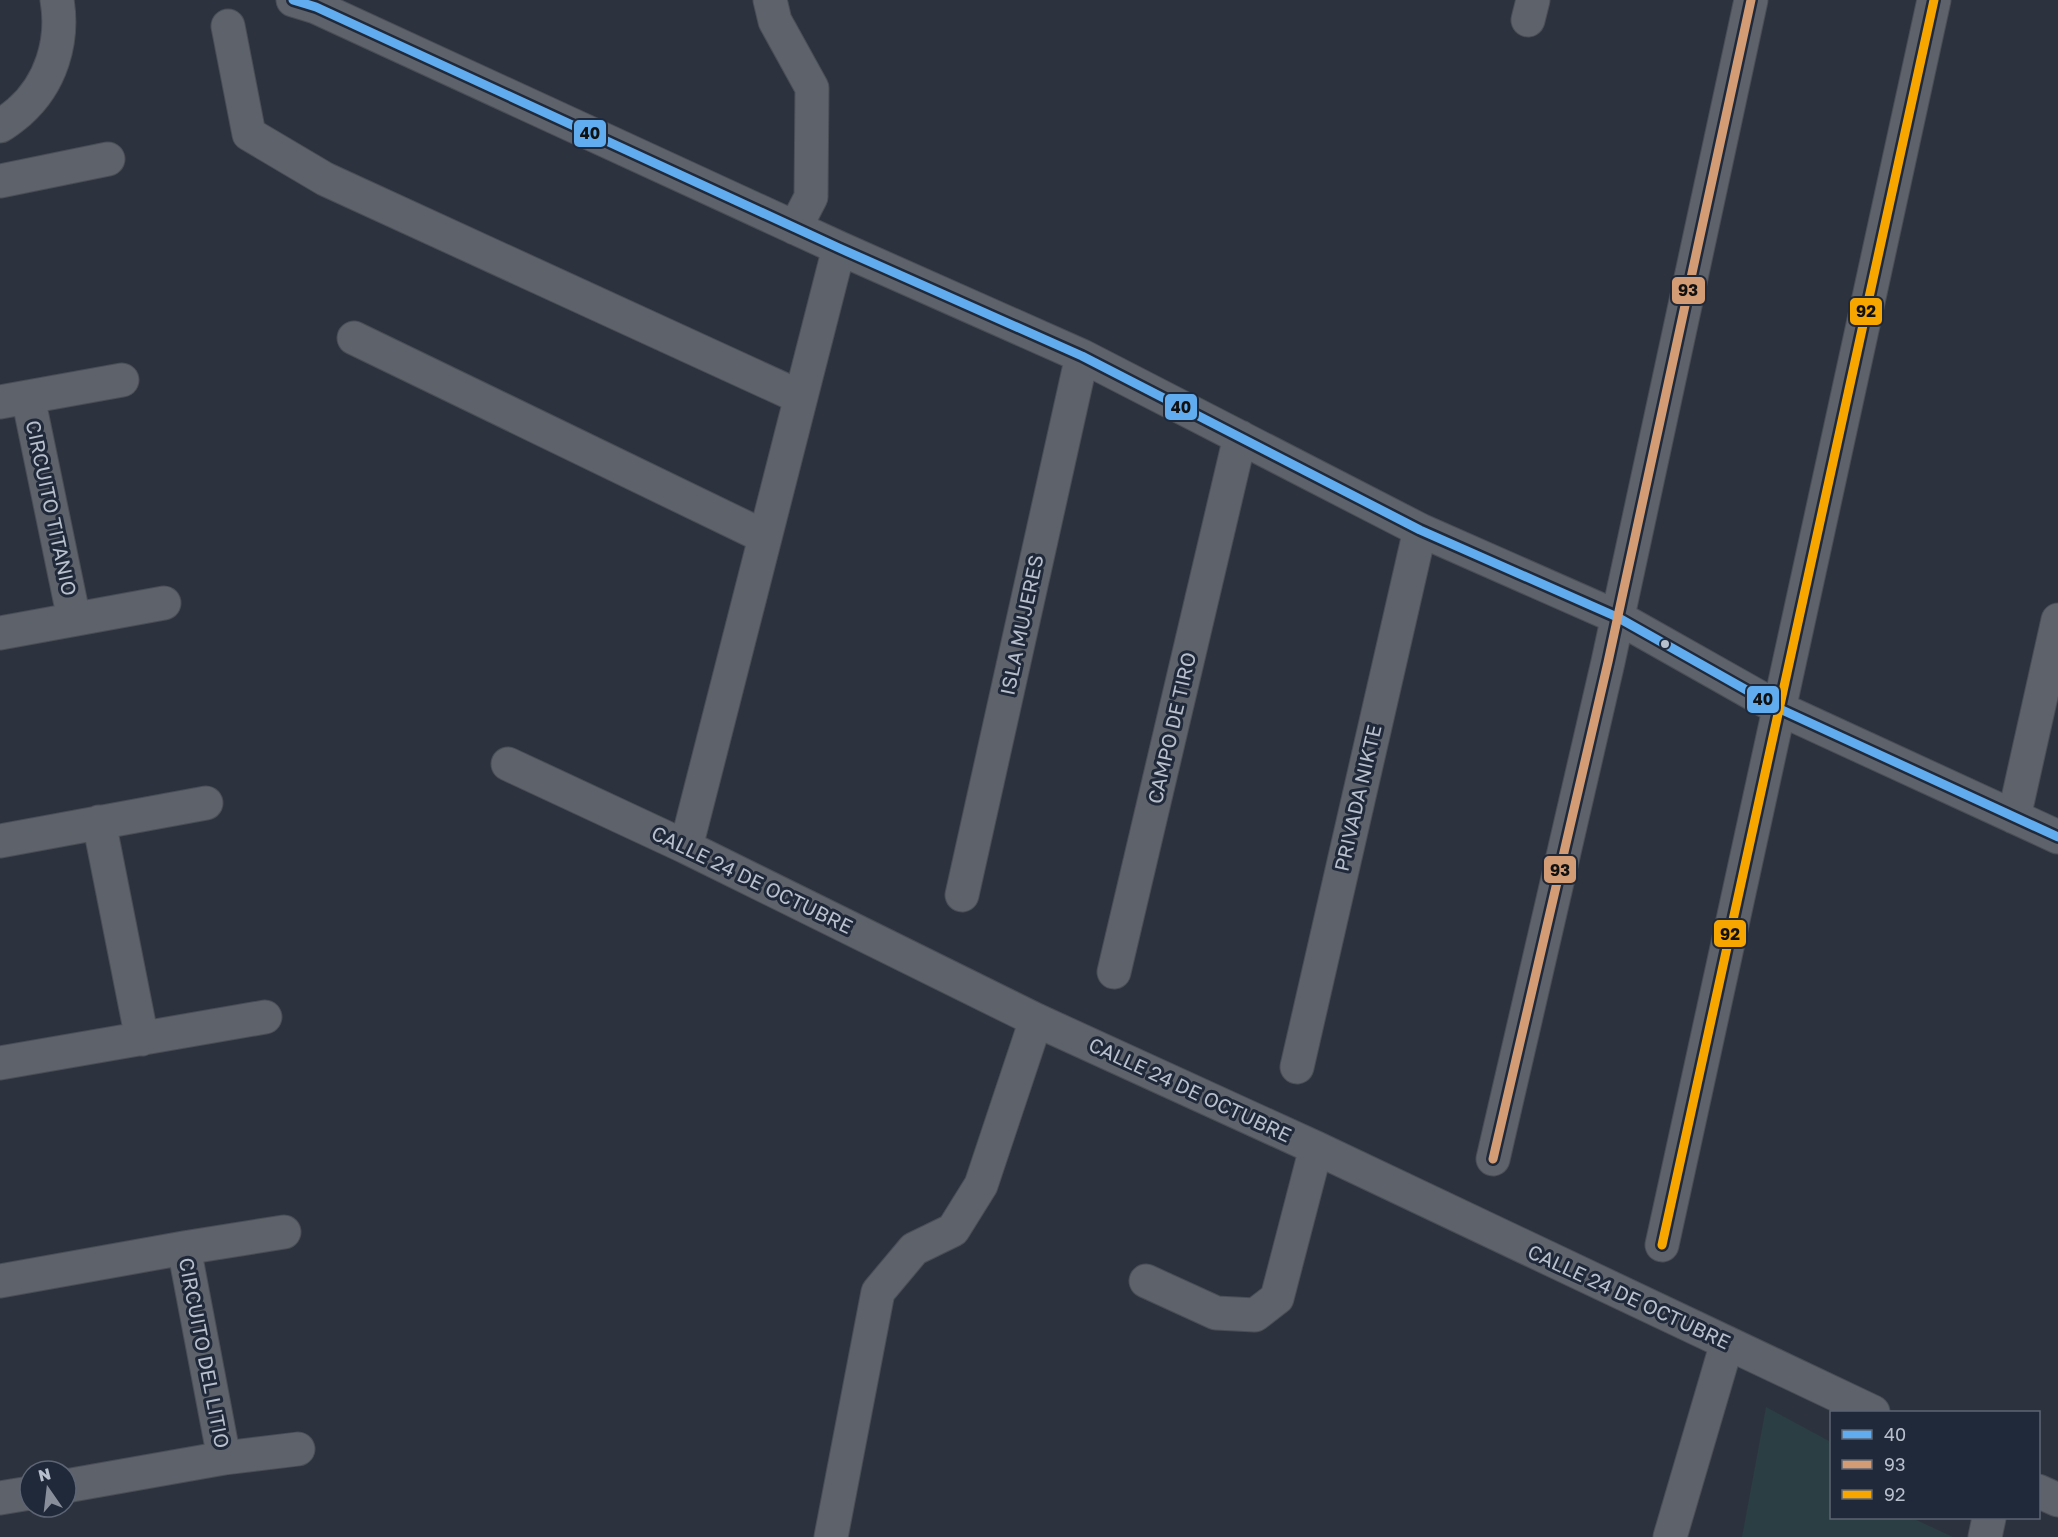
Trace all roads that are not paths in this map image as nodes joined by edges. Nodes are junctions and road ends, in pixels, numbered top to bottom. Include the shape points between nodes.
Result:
1 (292, 0) edge
2 (770, 0) edge
3 (1751, 0) edge
4 (1934, 0) edge
5 (64, 1) edge
6 (228, 26) dead end
7 (0, 126) edge
8 (108, 159) dead end
9 (0, 181) edge
10 (795, 228) junction
11 (838, 248) junction
12 (354, 338) dead end
13 (1082, 356) junction
14 (122, 380) dead end
15 (800, 397) junction
16 (14, 399) edge
17 (1240, 437) junction
18 (1420, 530) junction
19 (765, 537) junction
20 (164, 603) dead end
21 (1617, 617) junction
22 (74, 619) junction
23 (2058, 620) edge
24 (0, 633) edge
25 (1780, 710) junction
26 (508, 764) dead end
27 (206, 802) dead end
28 (2014, 817) junction
29 (99, 822) junction
30 (2058, 837) edge
31 (0, 841) edge
32 (686, 846) junction
33 (962, 895) dead end
34 (1114, 972) dead end
35 (265, 1017) dead end
36 (1036, 1020) junction
37 (142, 1039) junction
38 (0, 1063) edge
39 (1297, 1066) dead end
40 (1316, 1148) junction
41 (1493, 1159) dead end
42 (284, 1232) dead end
43 (1662, 1245) dead end
44 (184, 1248) junction
45 (0, 1281) edge
46 (1146, 1281) dead end
47 (1726, 1343) junction
48 (1870, 1411) edge
49 (298, 1449) dead end
50 (224, 1458) junction
51 (78, 1484) edge
52 (2040, 1492) edge
53 (18, 1494) edge
54 (0, 1498) edge
55 (2058, 1500) edge
56 (1989, 1519) edge
57 (831, 1537) edge
58 (1670, 1537) edge
59 (1985, 1537) edge

1 - 10 street via 445,65
2 - 10 street via 775,21 812,88 811,196
3 - 21 street
4 - 25 street
5 - 7 street via 50,71 32,100
6 - 15 street via 249,134 325,179
8 - 9 street
10 - 11 street
11 - 13 street
11 - 15 street
12 - 19 street
13 - 17 street
13 - 33 street, ISLA MUJERES
14 - 16 street, CIRCUITO TITANIO
15 - 19 street
16 - 22 street, CIRCUITO TITANIO
17 - 18 street
17 - 34 street, CAMPO DE TIRO
18 - 21 street
18 - 39 street, PRIVADA NIKTE
19 - 32 street
20 - 22 street, CIRCUITO TITANIO
21 - 25 street
21 - 41 street
22 - 24 street, CIRCUITO TITANIO
23 - 28 street
25 - 28 street
25 - 43 street
26 - 32 street, CALLE 24 DE OCTUBRE
27 - 29 street
28 - 30 street
29 - 31 street
29 - 37 street
32 - 36 street, CALLE 24 DE OCTUBRE
35 - 37 street
36 - 40 street, CALLE 24 DE OCTUBRE
36 - 57 street via 981,1185 953,1230 914,1249 878,1292
37 - 38 street
40 - 46 street via 1277,1298 1255,1315 1216,1313
40 - 47 street, CALLE 24 DE OCTUBRE
42 - 44 street, CIRCUITO DEL LITIO
44 - 45 street, CIRCUITO DEL LITIO
44 - 50 street, CIRCUITO DEL LITIO
47 - 48 street, CALLE 24 DE OCTUBRE
47 - 58 street
49 - 50 street, CIRCUITO DEL LITIO
50 - 51 street, CIRCUITO DEL LITIO
52 - 55 street
53 - 54 street
56 - 59 street

